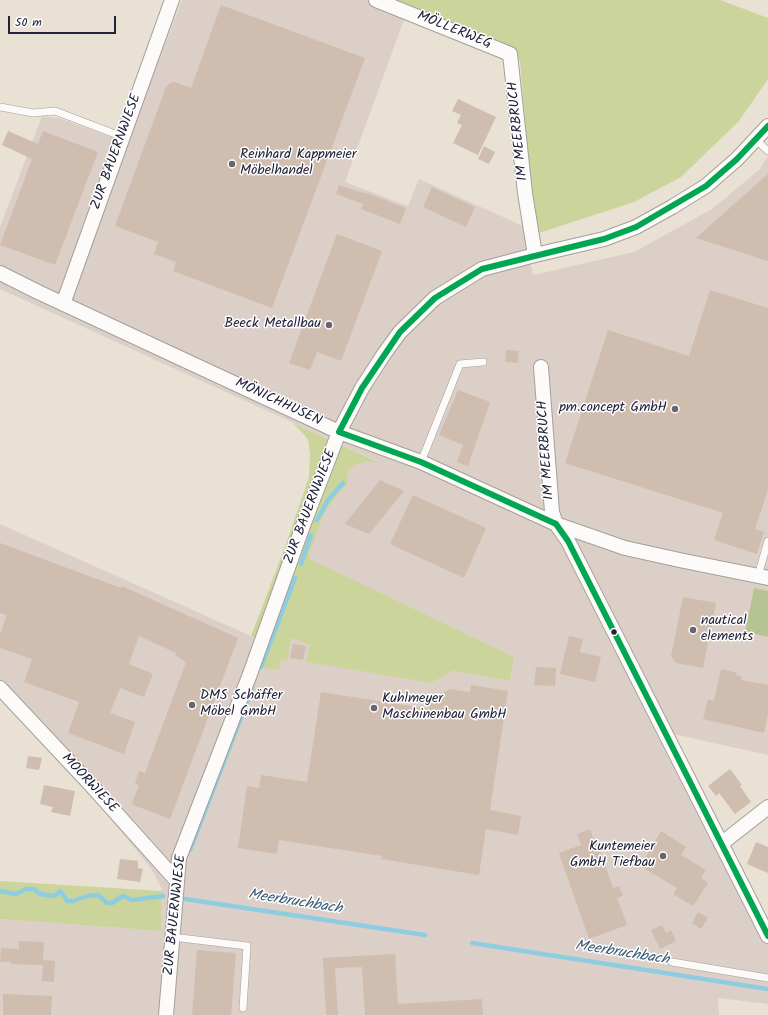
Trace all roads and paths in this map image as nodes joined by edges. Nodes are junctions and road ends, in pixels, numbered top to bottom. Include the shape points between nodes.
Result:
1 (172, 0) edge
2 (376, 0) edge
3 (510, 54) joint
4 (0, 107) edge
5 (768, 126) edge
6 (123, 137) junction
7 (756, 140) junction
8 (768, 151) edge
9 (534, 255) junction
10 (0, 273) edge
11 (63, 304) junction
12 (483, 362) dead end
13 (541, 367) dead end
14 (339, 432) junction
15 (421, 462) junction
16 (556, 524) junction
17 (768, 542) edge
18 (763, 577) edge
19 (0, 688) edge
20 (768, 807) edge
21 (721, 844) junction
22 (177, 881) junction
23 (768, 936) edge
24 (172, 937) junction
25 (672, 962) dead end
26 (768, 978) edge
27 (243, 1008) dead end
28 (166, 1015) edge

1 - 6 street, ZUR BAUERNWIESE
2 - 3 street, MÖLLERWEG
3 - 9 street, IM MEERBRUCH
4 - 6 lane via 33,113 55,111
5 - 7 street, ZUR BAUERNWIESE
6 - 11 street, ZUR BAUERNWIESE
7 - 8 lane
7 - 9 street, ZUR BAUERNWIESE via 706,186 636,227 604,239
9 - 14 street, ZUR BAUERNWIESE via 482,269 435,298 400,332 362,388
10 - 11 street, MÖNICHHUSEN
11 - 14 street, MÖNICHHUSEN
12 - 15 lane via 460,364
13 - 16 street, IM MEERBRUCH via 552,512
14 - 15 street, MÖNICHHUSEN
14 - 22 street, ZUR BAUERNWIESE via 179,858
15 - 16 street, MÖNICHHUSEN
16 - 18 street, MÖNICHHUSEN via 625,548
16 - 21 street, IM MEERBRUCH via 568,541 645,690
17 - 18 lane
19 - 22 street, MOORWIESE
20 - 21 street
21 - 23 street, IM MEERBRUCH
22 - 24 street, ZUR BAUERNWIESE
24 - 27 lane via 247,946
24 - 28 street, ZUR BAUERNWIESE
25 - 26 lane

